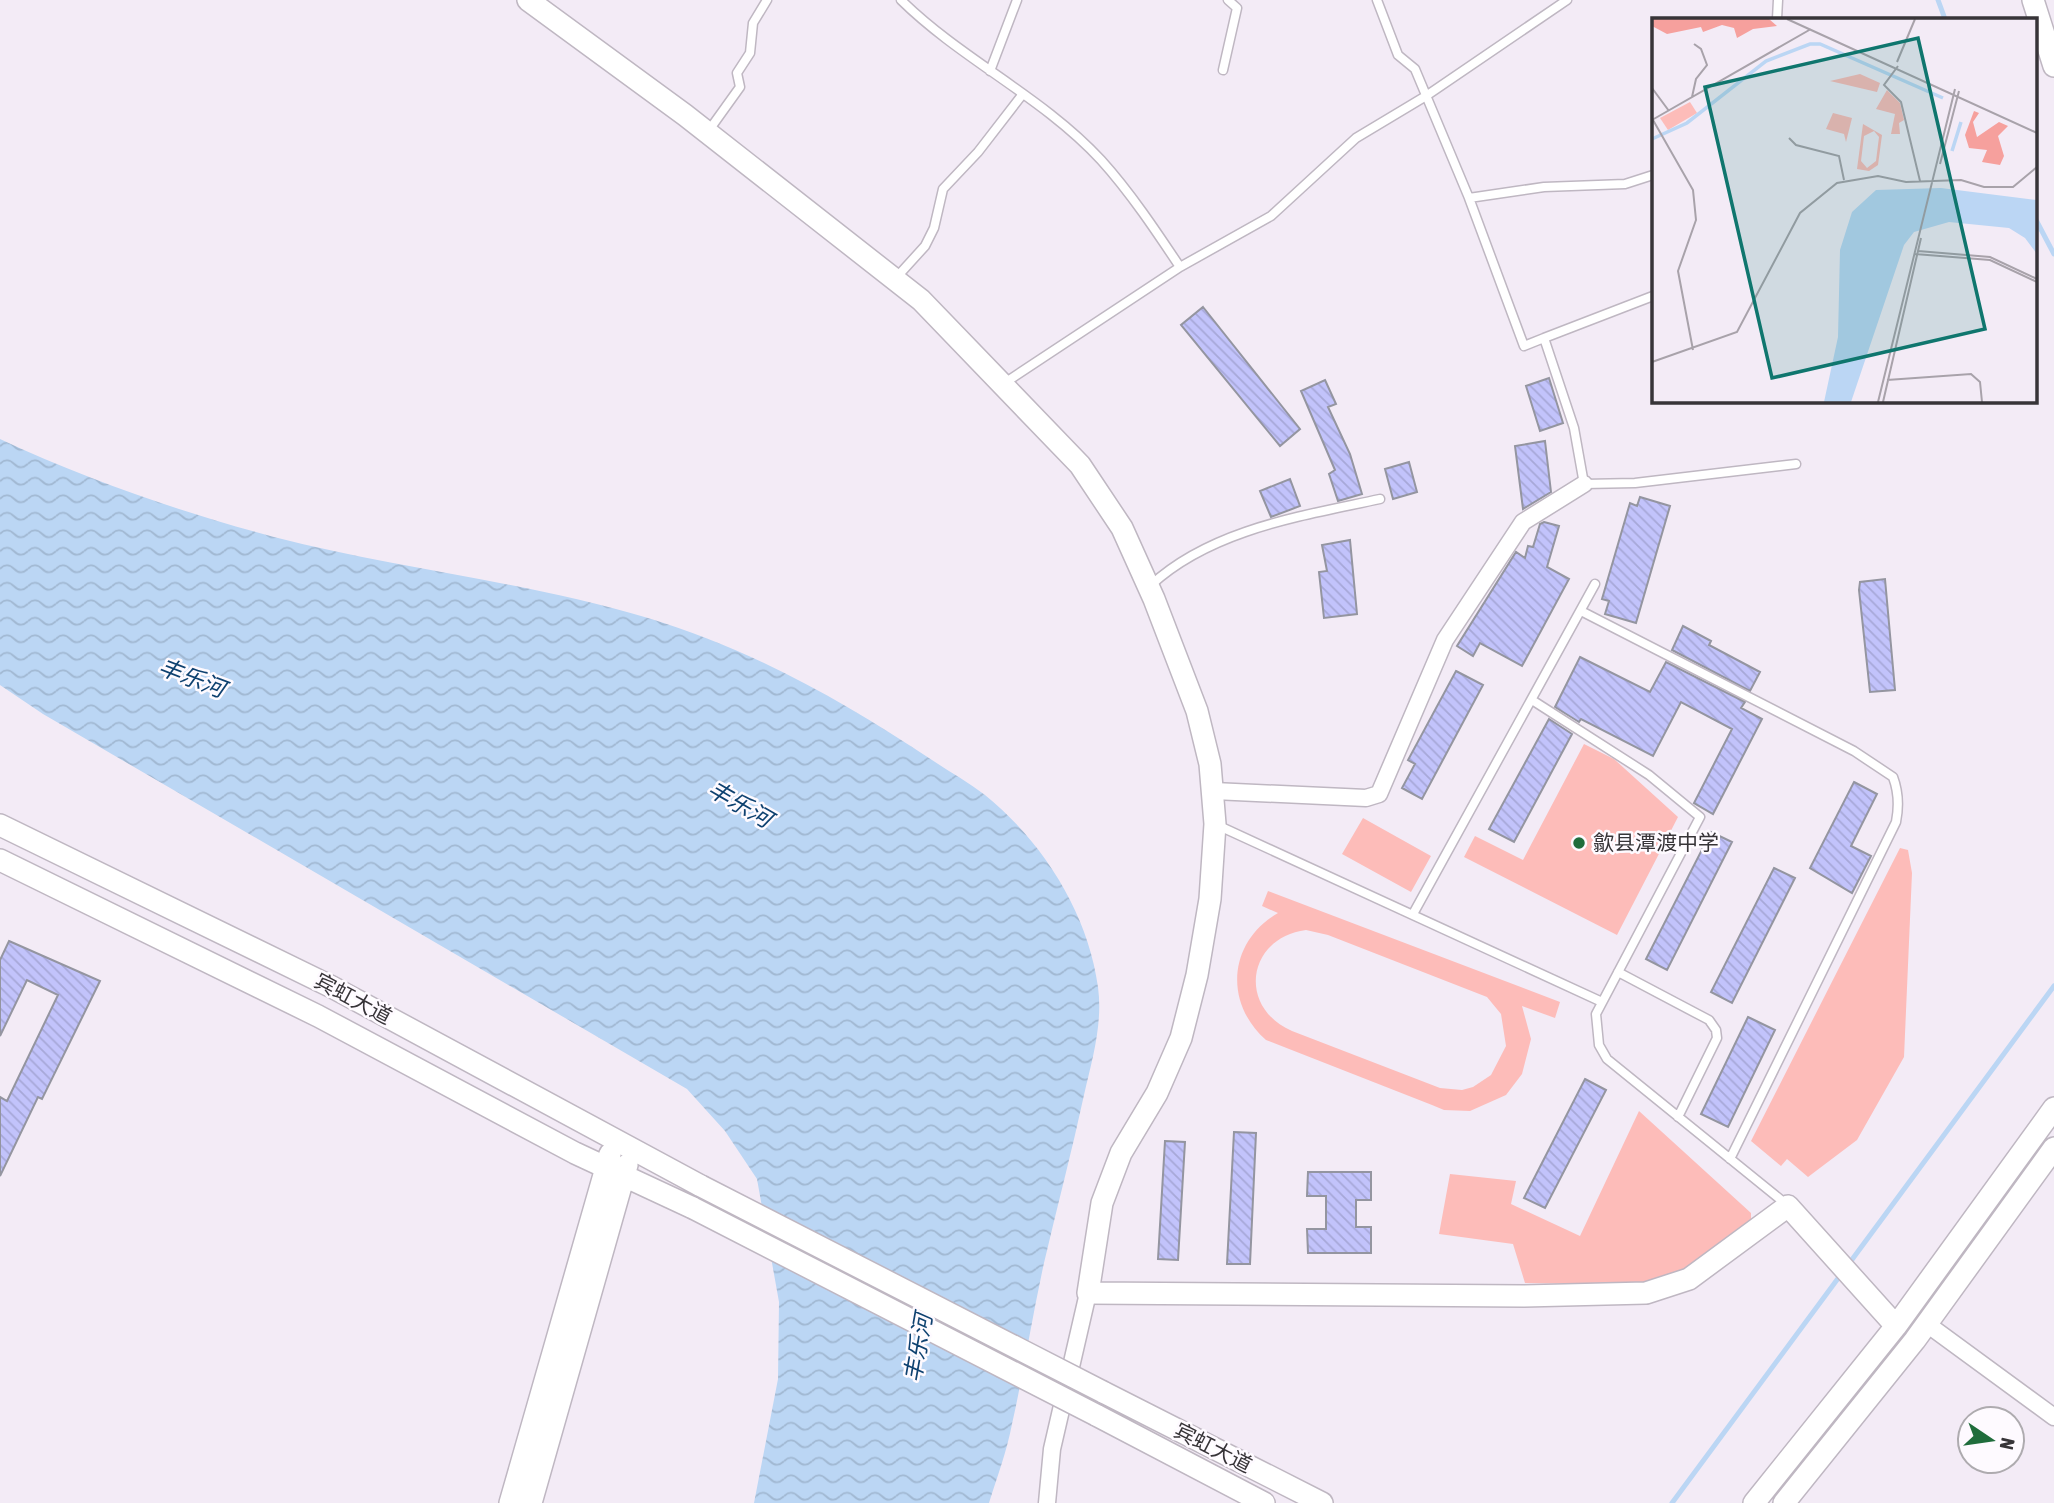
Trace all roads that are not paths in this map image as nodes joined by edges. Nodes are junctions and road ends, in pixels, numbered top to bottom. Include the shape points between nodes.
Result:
1 (528, 0) edge
2 (767, 0) edge
3 (901, 0) edge
4 (1017, 0) edge
5 (1228, 0) edge
6 (1377, 0) edge
7 (1567, 0) edge
8 (1778, 0) edge
9 (2033, 0) edge
10 (1777, 18) edge
11 (2054, 66) edge
12 (1223, 70) dead end
13 (990, 71) junction
14 (1022, 94) junction
15 (1426, 96) junction
16 (707, 132) junction
17 (1652, 174) edge
18 (1469, 198) junction
19 (1181, 267) junction
20 (894, 279) junction
21 (1652, 296) edge
22 (1544, 338) junction
23 (1003, 384) junction
24 (1796, 464) dead end
25 (1584, 484) junction
26 (1380, 499) dead end
27 (1595, 584) dead end
28 (1149, 587) junction
29 (1581, 611) junction
30 (1532, 700) junction
31 (1214, 790) junction
32 (1215, 824) junction
33 (0, 825) edge
34 (0, 860) edge
35 (1413, 914) junction
36 (1618, 972) junction
37 (1602, 1002) junction
38 (2054, 1108) edge
39 (1678, 1116) junction
40 (623, 1143) junction
41 (2054, 1148) edge
42 (1730, 1159) junction
43 (615, 1172) junction
44 (1788, 1206) junction
45 (1088, 1293) junction
46 (1927, 1324) junction
47 (1896, 1326) junction
48 (2054, 1418) edge
49 (510, 1503) edge
50 (531, 1503) edge
51 (1046, 1503) edge
52 (1264, 1503) edge
53 (1322, 1503) edge
54 (1754, 1503) edge
55 (1784, 1503) edge

1 - 16 main road
2 - 16 lane via 753,23 750,53 737,73 740,86
3 - 13 lane
4 - 13 lane
5 - 12 lane via 1237,8
6 - 15 lane via 1398,55 1415,69
7 - 15 lane
8 - 10 lane
9 - 11 main road
13 - 14 lane
14 - 19 lane via 1100,159
14 - 20 lane via 943,189 925,246
15 - 18 lane
15 - 19 lane via 1356,138 1271,216
16 - 20 main road
17 - 18 lane via 1625,184 1544,187
18 - 22 lane via 1524,346
19 - 23 lane
20 - 23 main road via 921,300
21 - 22 lane
22 - 25 lane via 1574,428
23 - 28 main road via 1095,485 1122,528
24 - 25 lane via 1635,483
25 - 31 street via 1523,522 1445,640 1380,794 1366,798
26 - 28 lane via 1282,521 1189,554
27 - 29 lane
28 - 31 main road via 1197,711
29 - 30 lane
29 - 42 lane via 1854,751 1893,777 1896,785 1895,822
30 - 35 lane
30 - 36 lane via 1649,775 1700,817
31 - 32 main road
32 - 35 lane
32 - 45 main road via 1208,912 1185,1022 1157,1093 1111,1177 1102,1203
33 - 40 main road, 宾虹大道 via 332,987
34 - 43 main road, 宾虹大道 via 318,1016
35 - 37 lane
36 - 37 lane
36 - 39 lane via 1710,1020 1716,1031 1717,1038
37 - 39 lane via 1596,1014 1602,1052
38 - 47 main road
39 - 42 lane
40 - 43 main road
40 - 53 main road, 宾虹大道, bridge
41 - 46 main road
42 - 44 lane
43 - 49 main road
43 - 50 main road
43 - 52 main road, 宾虹大道, bridge
44 - 45 main road via 1689,1279 1646,1293
44 - 47 main road
45 - 51 street via 1052,1449
46 - 48 street
46 - 55 main road
47 - 54 main road

